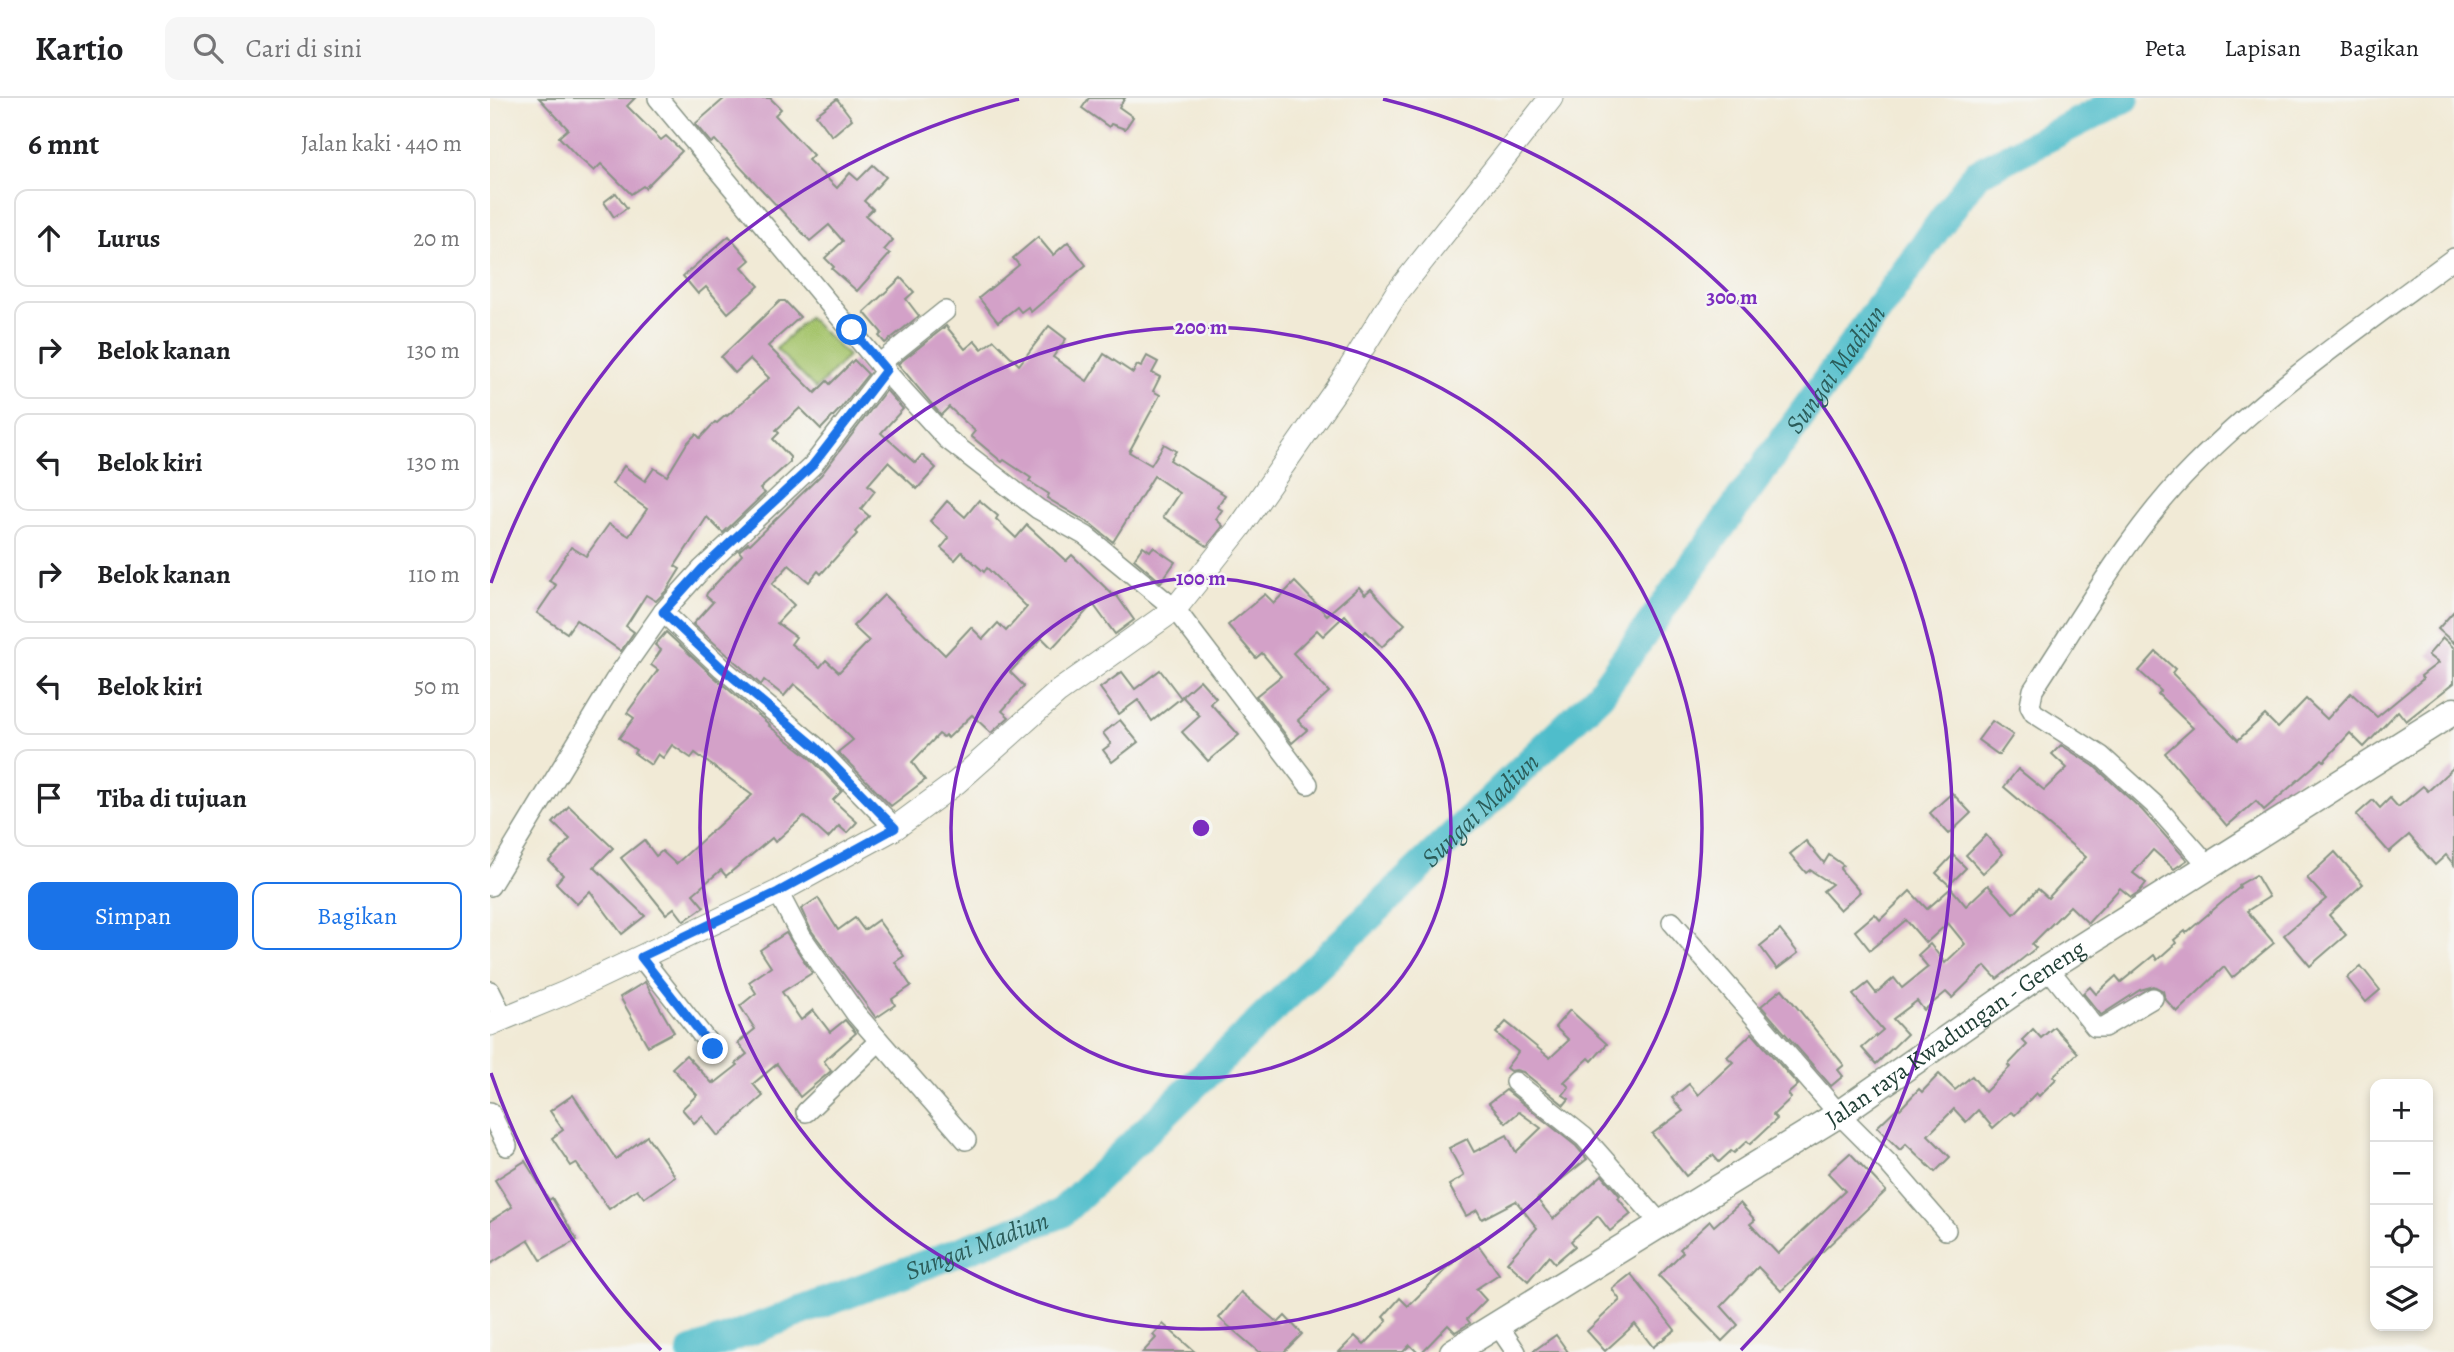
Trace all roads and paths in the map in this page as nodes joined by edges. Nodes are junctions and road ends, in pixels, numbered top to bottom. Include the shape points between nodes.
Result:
1 (658, 98) edge
2 (1551, 98) edge
3 (2454, 258) edge
4 (945, 311) dead end
5 (883, 367) junction
6 (1175, 609) junction
7 (663, 612) junction
8 (2454, 711) edge
9 (1308, 784) dead end
10 (895, 828) junction
11 (2208, 865) junction
12 (490, 886) edge
13 (778, 892) junction
14 (1672, 922) dead end
15 (641, 957) junction
16 (2048, 968) junction
17 (490, 991) edge
18 (2153, 998) dead end
19 (497, 1021) edge
20 (879, 1041) junction
21 (713, 1049) dead end
22 (1515, 1082) dead end
23 (490, 1112) edge
24 (806, 1112) dead end
25 (1839, 1114) junction
26 (966, 1140) dead end
27 (507, 1146) dead end
28 (1662, 1226) junction
29 (1946, 1230) dead end
30 (1497, 1324) junction
31 (1453, 1352) edge
32 (1516, 1352) edge

1 - 5 street
2 - 6 street via 1396,294 1342,381 1240,527
3 - 11 street via 2332,349 2193,467 2149,516 2033,690 2029,706 2034,713 2101,755
4 - 5 street
5 - 6 street via 947,439 1038,509 1086,536
5 - 7 street via 812,466
6 - 9 street
6 - 10 street via 1058,692 957,782
7 - 10 street via 816,747
7 - 12 street via 615,680
8 - 11 main road, Jalan raya Kwadungan - Geneng
10 - 13 street
11 - 16 main road, Jalan raya Kwadungan - Geneng
13 - 15 street
13 - 20 street via 819,965
14 - 25 street
15 - 19 street
15 - 21 street
16 - 18 street via 2095,1027 2104,1027
16 - 25 main road, Jalan raya Kwadungan - Geneng
17 - 19 street
20 - 24 street
20 - 26 street
22 - 28 street via 1584,1137
23 - 27 street
25 - 28 main road, Jalan raya Kwadungan - Geneng
25 - 29 street
28 - 30 main road, Jalan raya Kwadungan - Geneng
30 - 31 main road, Jalan raya Kwadungan - Geneng
30 - 32 street

